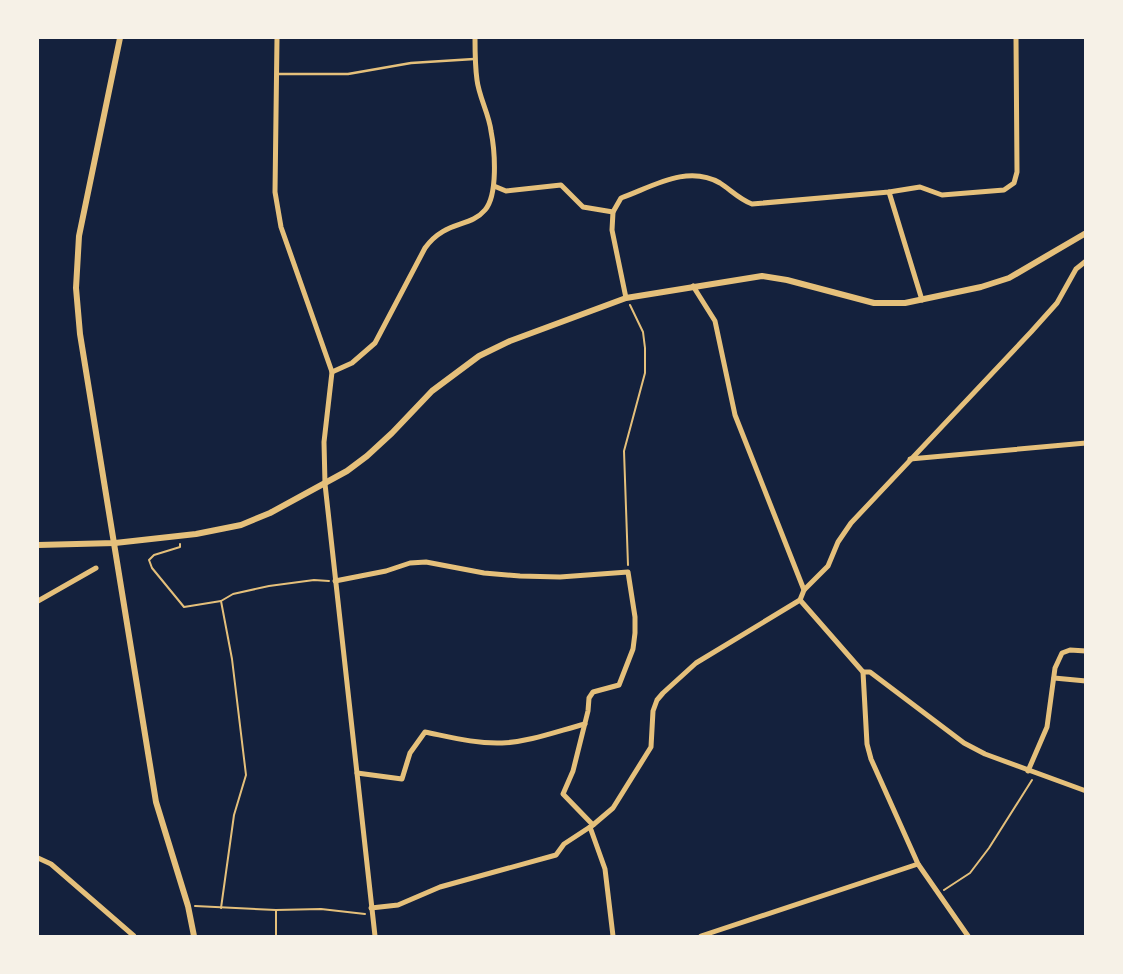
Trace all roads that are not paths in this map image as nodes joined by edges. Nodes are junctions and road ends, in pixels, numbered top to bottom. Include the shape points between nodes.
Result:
1 (120, 38) edge
2 (277, 38) edge
3 (475, 38) edge
4 (1016, 38) edge
5 (476, 59) junction
6 (276, 74) junction
7 (494, 186) junction
8 (889, 192) junction
9 (613, 212) junction
10 (1086, 233) edge
11 (1086, 262) edge
12 (693, 286) junction
13 (626, 298) junction
14 (922, 300) junction
15 (332, 372) junction
16 (1086, 443) edge
17 (910, 460) junction
18 (325, 484) junction
19 (115, 543) junction
20 (38, 545) edge
21 (96, 568) dead end
22 (335, 581) junction
23 (804, 590) junction
24 (800, 600) junction
25 (38, 601) edge
26 (1086, 650) edge
27 (863, 672) junction
28 (1054, 678) junction
29 (1086, 681) edge
30 (585, 724) junction
31 (1028, 771) junction
32 (357, 772) junction
33 (1086, 791) edge
34 (592, 826) junction
35 (38, 858) edge
36 (918, 864) junction
37 (371, 908) junction
38 (134, 936) edge
39 (194, 936) edge
40 (375, 936) edge
41 (613, 936) edge
42 (701, 936) edge
43 (968, 936) edge

1 - 19 street via 79,236 76,288 80,334
2 - 6 street
3 - 5 street
4 - 8 street via 1017,172 1014,183 1004,190 942,195 920,187
5 - 6 lane via 411,63 348,74
5 - 7 street via 477,81 492,131
6 - 15 street via 275,192 281,226
7 - 9 street via 506,191 560,185 583,206
7 - 15 street via 487,208 480,215 445,228 434,236 375,343 352,363
8 - 9 street via 752,204 702,175 679,176 621,198
8 - 14 street
9 - 13 street via 612,230
10 - 14 street via 1008,278
11 - 17 street via 1076,269 1057,303
12 - 13 street
12 - 14 street via 762,276 874,303
12 - 23 street via 715,321 736,415
13 - 18 street via 510,341 479,356 432,391 367,456
15 - 18 street via 324,442
16 - 17 street
17 - 23 street via 851,523 838,542 828,566
18 - 19 street via 270,514 242,525
18 - 22 street
19 - 20 street
19 - 39 street via 156,802
21 - 25 street
22 - 30 street via 426,562 520,576 628,572 635,617 633,649 619,685 593,692 589,698
22 - 32 street
23 - 24 street
24 - 27 street
24 - 34 street via 696,663 663,693 653,711 651,747 613,808
26 - 28 street via 1062,653
27 - 31 street via 870,672 964,743
27 - 36 street via 867,744 871,759
28 - 29 street
28 - 31 street via 1047,727
30 - 32 street via 501,743 424,732 410,753 402,779
30 - 34 street via 573,771 563,794
31 - 33 street
32 - 37 street
34 - 37 street via 564,844 556,855 440,887 398,905
34 - 41 street via 606,869
35 - 38 street via 51,864
36 - 42 street
36 - 43 street
37 - 40 street

